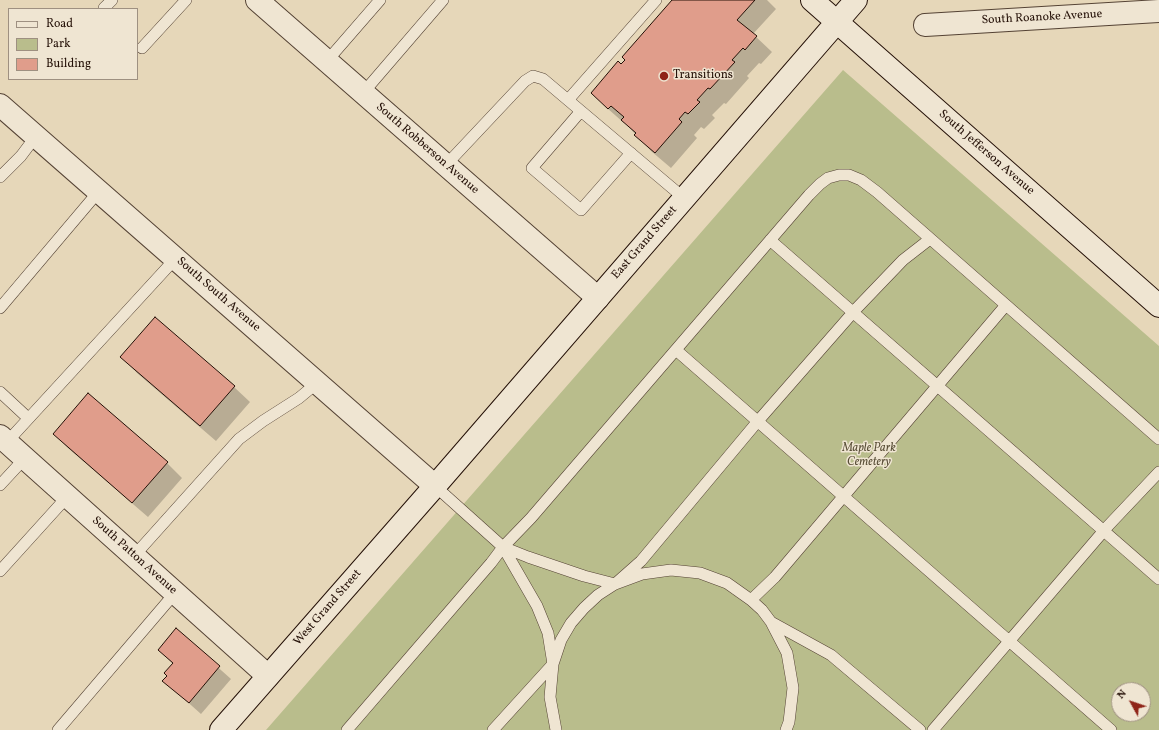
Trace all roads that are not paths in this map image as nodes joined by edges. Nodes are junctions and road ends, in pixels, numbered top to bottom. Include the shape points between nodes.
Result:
1 (112, 0) edge
2 (186, 0) edge
3 (257, 0) edge
4 (380, 0) edge
5 (443, 0) edge
6 (656, 0) edge
7 (812, 0) edge
8 (856, 0) edge
9 (104, 8) edge
10 (1159, 11) edge
11 (837, 22) junction
12 (925, 25) dead end
13 (142, 48) dead end
14 (327, 61) junction
15 (363, 93) junction
16 (568, 100) junction
17 (0, 104) edge
18 (581, 111) junction
19 (36, 136) junction
20 (631, 153) junction
21 (446, 166) junction
22 (0, 177) edge
23 (99, 191) junction
24 (684, 198) junction
25 (930, 239) junction
26 (770, 240) junction
27 (176, 258) junction
28 (598, 298) junction
29 (1006, 305) junction
30 (1159, 306) edge
31 (0, 308) edge
32 (853, 312) junction
33 (676, 350) junction
34 (318, 383) junction
35 (938, 386) junction
36 (0, 392) edge
37 (28, 418) junction
38 (758, 421) junction
39 (3, 439) edge
40 (1159, 439) edge
41 (25, 458) junction
42 (1159, 472) edge
43 (0, 485) edge
44 (435, 486) junction
45 (67, 497) junction
46 (844, 497) junction
47 (1104, 531) junction
48 (503, 547) junction
49 (134, 556) junction
50 (0, 571) edge
51 (1159, 578) edge
52 (615, 584) junction
53 (175, 593) junction
54 (752, 600) junction
55 (772, 622) junction
56 (1010, 640) junction
57 (553, 664) junction
58 (268, 676) junction
59 (58, 730) edge
60 (221, 730) edge
61 (348, 730) edge
62 (493, 730) edge
63 (556, 730) edge
64 (786, 730) edge
65 (920, 730) edge
66 (933, 730) edge
67 (1111, 730) edge

1 - 9 lane
2 - 13 lane
3 - 14 street, South Robberson Avenue
4 - 14 lane
5 - 15 lane
6 - 16 lane
7 - 11 street, South Jefferson Avenue
8 - 11 street, East Grand Street
10 - 12 street, South Roanoke Avenue
11 - 24 street, East Grand Street
11 - 30 street, South Jefferson Avenue
14 - 15 street, South Robberson Avenue
15 - 21 street, South Robberson Avenue
16 - 18 lane
16 - 21 lane via 543,79 533,76 525,81
17 - 19 street, South South Avenue
18 - 20 lane
18 - 20 lane via 532,168 581,210
19 - 22 lane
19 - 23 street, South South Avenue
20 - 24 lane
21 - 28 street, South Robberson Avenue
23 - 27 street, South South Avenue
23 - 31 lane
24 - 28 street, East Grand Street
25 - 26 lane via 861,180 839,175 820,184
25 - 29 lane
25 - 32 lane via 903,260
26 - 32 lane
26 - 33 lane
27 - 34 street, South South Avenue
27 - 37 lane
28 - 44 street, East Grand Street
29 - 35 lane
29 - 40 lane
32 - 35 lane
32 - 38 lane
33 - 38 lane
33 - 48 lane via 532,518
34 - 44 street, South South Avenue
34 - 49 lane via 239,439
35 - 46 lane
35 - 47 lane
36 - 37 lane
37 - 39 lane
38 - 46 lane
38 - 52 lane via 641,561
39 - 41 street, South Patton Avenue
41 - 43 lane
41 - 45 street, South Patton Avenue
42 - 47 lane
44 - 48 lane
44 - 58 street, West Grand Street
45 - 49 street, South Patton Avenue
45 - 50 lane
46 - 54 lane
46 - 56 lane
47 - 51 lane
47 - 56 lane
48 - 52 lane via 584,576
48 - 57 lane via 537,606 548,634
48 - 61 lane
49 - 53 street, South Patton Avenue
52 - 54 lane via 642,574 671,570 700,573 727,583
52 - 57 lane via 598,595 572,623 561,640
53 - 58 street, South Patton Avenue
53 - 59 lane
54 - 55 lane
55 - 64 lane via 787,653 793,688
55 - 65 lane via 831,655
56 - 66 lane
56 - 67 lane
57 - 62 lane
57 - 63 lane via 550,697
58 - 60 street, West Grand Street

